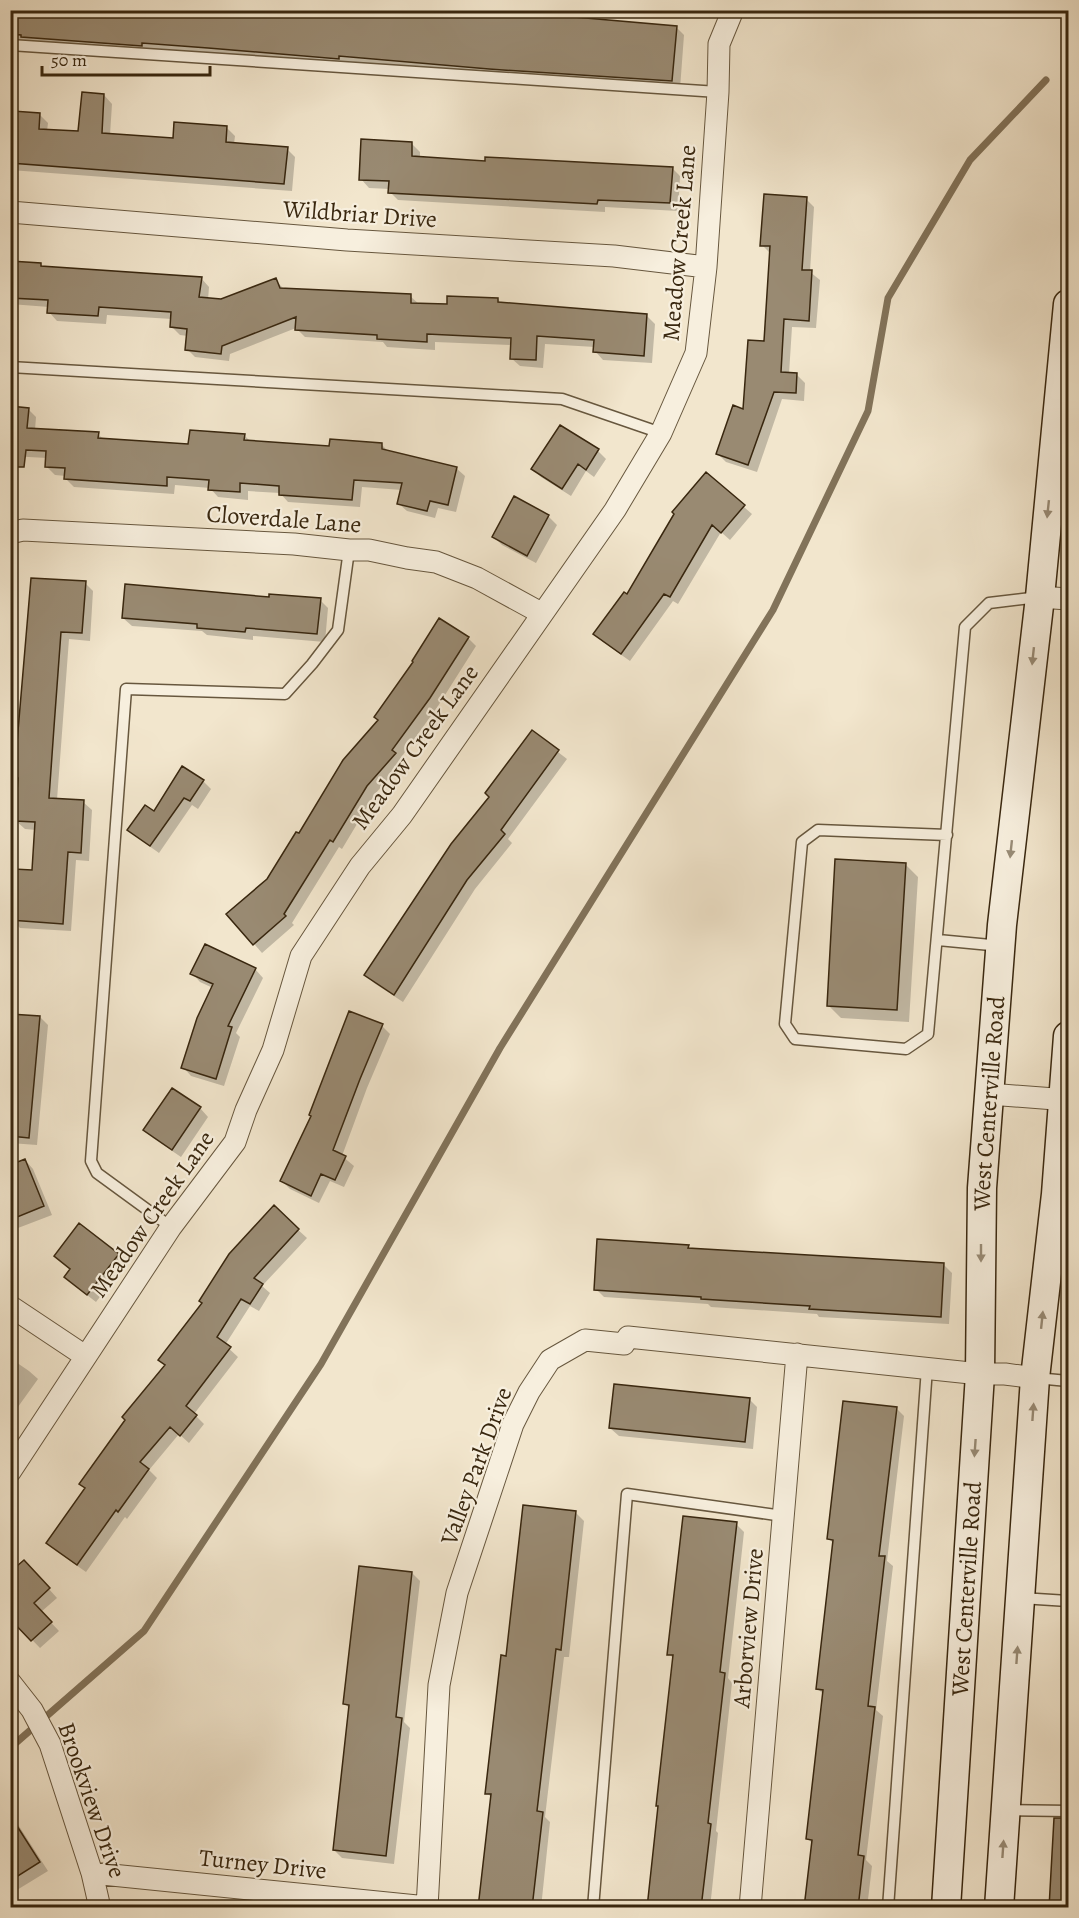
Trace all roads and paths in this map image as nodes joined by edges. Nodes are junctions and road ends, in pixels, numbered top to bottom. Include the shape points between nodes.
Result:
1 (733, 10) edge
2 (10, 45) edge
3 (718, 92) junction
4 (10, 212) edge
5 (706, 267) junction
6 (1068, 304) edge
7 (10, 367) edge
8 (661, 433) junction
9 (10, 533) edge
10 (349, 550) junction
11 (1040, 597) junction
12 (1068, 598) edge
13 (541, 613) junction
14 (947, 835) junction
15 (938, 940) junction
16 (1001, 946) junction
17 (1068, 1036) edge
18 (1068, 1044) edge
19 (989, 1094) junction
20 (1066, 1100) edge
21 (1061, 1204) edge
22 (171, 1227) junction
23 (10, 1306) edge
24 (797, 1354) junction
25 (85, 1356) junction
26 (927, 1368) junction
27 (980, 1374) junction
28 (1035, 1378) junction
29 (1068, 1381) edge
30 (10, 1472) edge
31 (783, 1516) junction
32 (1020, 1598) junction
33 (1068, 1601) edge
34 (11, 1682) edge
35 (1006, 1810) junction
36 (1068, 1811) edge
37 (92, 1873) junction
38 (271, 1899) edge
39 (427, 1907) edge
40 (100, 1908) edge
41 (593, 1908) edge
42 (750, 1908) edge
43 (888, 1908) edge
44 (946, 1908) edge
45 (999, 1908) edge

1 - 3 street, Meadow Creek Lane via 719,45
2 - 3 lane
3 - 5 street, Meadow Creek Lane
4 - 5 street, Wildbriar Drive via 346,240 614,256
5 - 8 street, Meadow Creek Lane via 696,353
6 -> 11 main road, West Centerville Road
7 - 8 lane via 562,399
8 - 13 street, Meadow Creek Lane via 615,510
9 - 10 street, Cloverdale Lane via 23,530 294,543
10 - 13 street, Cloverdale Lane via 436,562 477,578
10 - 22 lane via 338,630 285,694 126,689 92,1161 97,1173
11 - 12 street
11 - 14 lane via 989,603 965,627
11 -> 16 main road, West Centerville Road
13 - 22 street, Meadow Creek Lane via 402,815 360,866 302,956 273,1050 235,1142
14 - 15 lane
14 - 15 lane via 818,830 802,842 785,1023 795,1039 906,1048 928,1034
15 - 16 lane
16 - 19 main road, West Centerville Road
17 - 18 main road
18 - 20 main road
19 - 20 street
19 -> 27 main road, West Centerville Road via 982,1188
20 - 21 main road
28 -> 21 main road
22 - 25 street, Meadow Creek Lane
23 - 25 street
24 - 26 street, Valley Park Drive
24 - 31 street, Arborview Drive
24 - 39 street, Valley Park Drive via 628,1337 624,1344 585,1340 550,1360 513,1424 457,1593 439,1685
25 - 30 street, Meadow Creek Lane
26 - 27 street, Valley Park Drive
26 - 43 lane
27 - 28 street, Valley Park Drive
27 -> 44 main road, West Centerville Road
28 - 29 lane
32 -> 28 main road
31 - 41 lane via 627,1494
31 - 42 street, Arborview Drive
32 - 33 lane
35 -> 32 main road
34 - 37 street, Brookview Drive via 50,1744
35 - 36 lane
45 -> 35 main road
37 - 38 street, Turney Drive
37 - 40 street, Brookview Drive
38 - 39 street, Turney Drive

